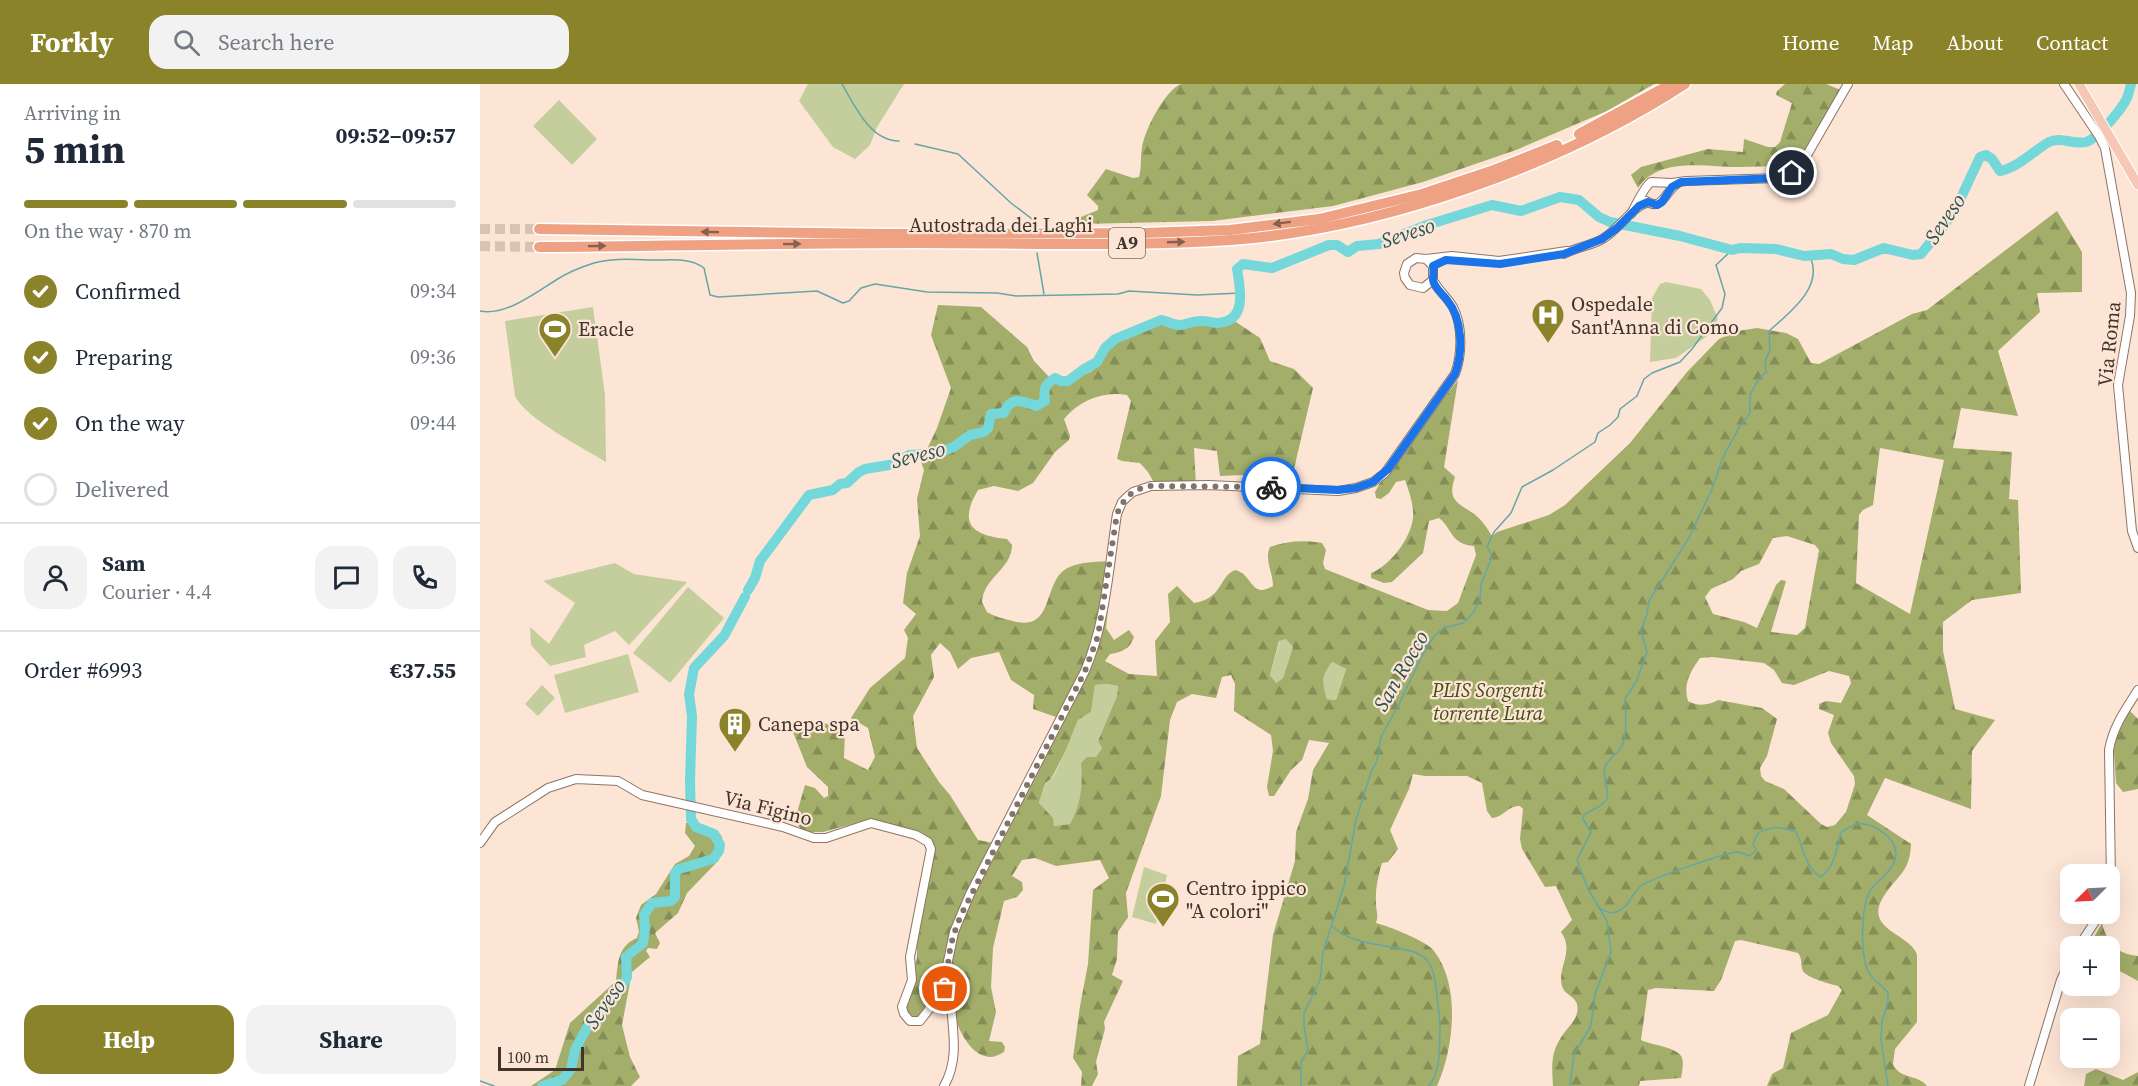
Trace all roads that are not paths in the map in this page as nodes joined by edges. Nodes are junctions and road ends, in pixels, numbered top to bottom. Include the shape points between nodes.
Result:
1 (1671, 84) edge
2 (1685, 84) edge
3 (1848, 84) edge
4 (2064, 84) edge
5 (2079, 84) edge
6 (2101, 130) junction
7 (1681, 182) junction
8 (1661, 183) junction
9 (2138, 185) edge
10 (1643, 194) junction
11 (1667, 194) junction
12 (1648, 202) junction
13 (1631, 214) junction
14 (539, 229) tunnel mouth
15 (539, 247) tunnel mouth
16 (1567, 252) junction
17 (1426, 259) junction
18 (1433, 266) junction
19 (1433, 280) junction
20 (1426, 287) junction
21 (1438, 290) junction
22 (2138, 548) edge
23 (2138, 690) edge
24 (480, 843) edge
25 (2111, 864) edge
26 (2060, 983) edge
27 (945, 990) junction
28 (951, 1005) junction
29 (938, 1006) junction
30 (953, 1026) junction
31 (944, 1086) edge
32 (2029, 1086) edge

1 -> 14 highway, Autostrada dei Laghi / A9 via 1586,131 1494,170 1422,194 1319,219 1230,230 1143,233
15 -> 2 highway, Autostrada dei Laghi / A9 via 1146,243 1232,240 1321,228 1469,188 1539,161
3 - 7 street via 1803,162 1792,173 1779,178
4 - 6 street, Via Roma
5 - 6 main road
6 - 9 main road
6 - 22 street, Via Roma via 2131,293 2118,385 2132,531
7 - 8 street
7 - 11 street
8 - 10 street via 1648,184
8 - 11 street
10 - 12 street
10 - 13 street
11 - 12 street via 1659,204
12 - 13 street
13 - 16 street via 1602,239
16 - 17 street via 1499,261 1452,256
16 - 18 street via 1508,264 1446,260
17 - 18 street
17 - 20 street via 1411,260 1404,273 1410,285
18 - 19 street
19 - 20 street
19 - 21 street
20 - 21 street
21 - 27 street via 1458,320 1458,368 1394,460 1373,482 1338,490 1151,486 1132,492 1122,502 1095,648 970,894 954,932
23 - 25 street via 2117,722 2109,750
24 - 29 street, Via Figino via 495,822 548,788 576,779 618,781 642,795 783,827 814,838 826,838 872,823 916,835 928,842 931,849 910,957 912,980 902,1007 913,1022 924,1019
26 - 32 street
27 - 28 street via 952,996
27 - 29 street
28 - 29 street
28 - 30 street
29 - 30 street
30 - 31 street via 953,1062

